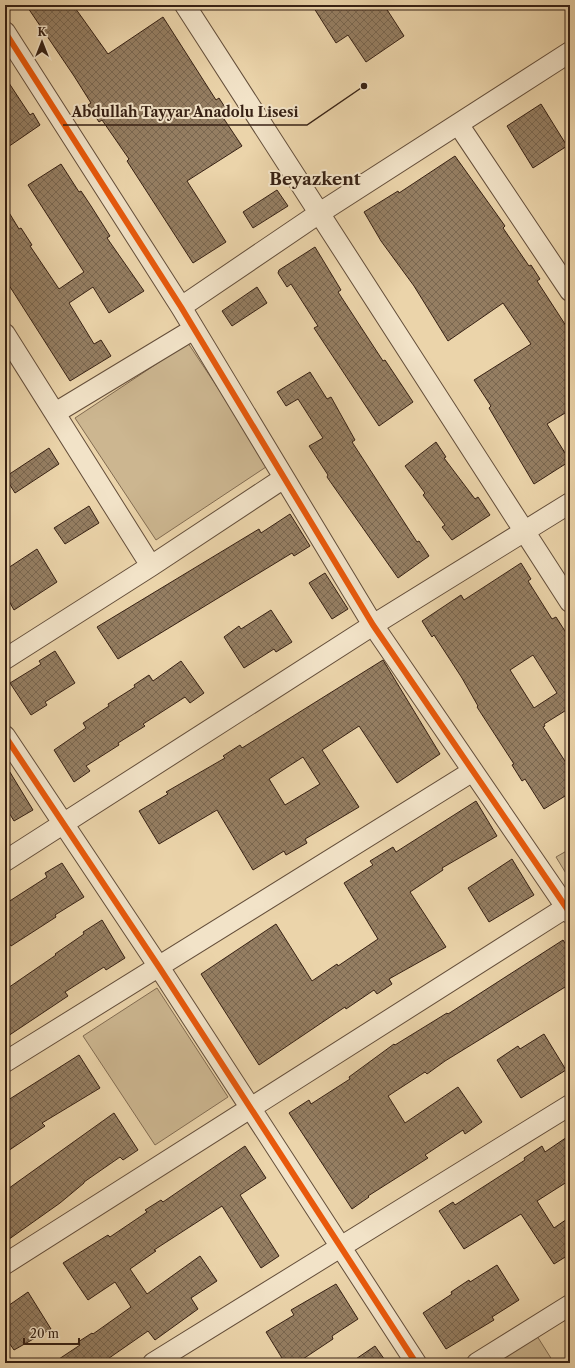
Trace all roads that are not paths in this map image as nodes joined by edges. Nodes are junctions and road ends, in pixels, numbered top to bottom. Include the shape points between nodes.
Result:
1 (185, 5) edge
2 (5, 32) edge
3 (570, 52) edge
4 (458, 124) junction
5 (318, 214) junction
6 (570, 291) edge
7 (181, 307) junction
8 (194, 329) junction
9 (5, 334) edge
10 (56, 413) junction
11 (284, 478) junction
12 (570, 503) edge
13 (524, 531) junction
14 (151, 566) junction
15 (570, 602) edge
16 (373, 625) junction
17 (5, 659) edge
18 (5, 736) edge
19 (473, 771) junction
20 (63, 824) junction
21 (5, 861) edge
22 (569, 908) edge
23 (159, 967) junction
24 (5, 1062) edge
25 (570, 1105) edge
26 (250, 1108) junction
27 (341, 1247) junction
28 (5, 1264) edge
29 (570, 1306) edge
30 (153, 1363) edge
31 (416, 1363) edge
32 (476, 1363) edge

1 - 5 street
2 - 7 street
3 - 4 street
4 - 5 street
4 - 6 street
5 - 7 street
5 - 13 street
7 - 8 street
8 - 10 street
8 - 11 street
9 - 10 street
10 - 14 street
11 - 14 street
11 - 16 street
12 - 13 street
13 - 15 street
13 - 16 street
14 - 17 street
16 - 19 street
16 - 20 street
18 - 20 street
19 - 22 street
19 - 23 street
20 - 21 street
20 - 23 street
22 - 26 street
23 - 24 street
23 - 26 street
25 - 27 street
26 - 27 street
26 - 28 street
27 - 30 street
27 - 31 street
29 - 32 street

